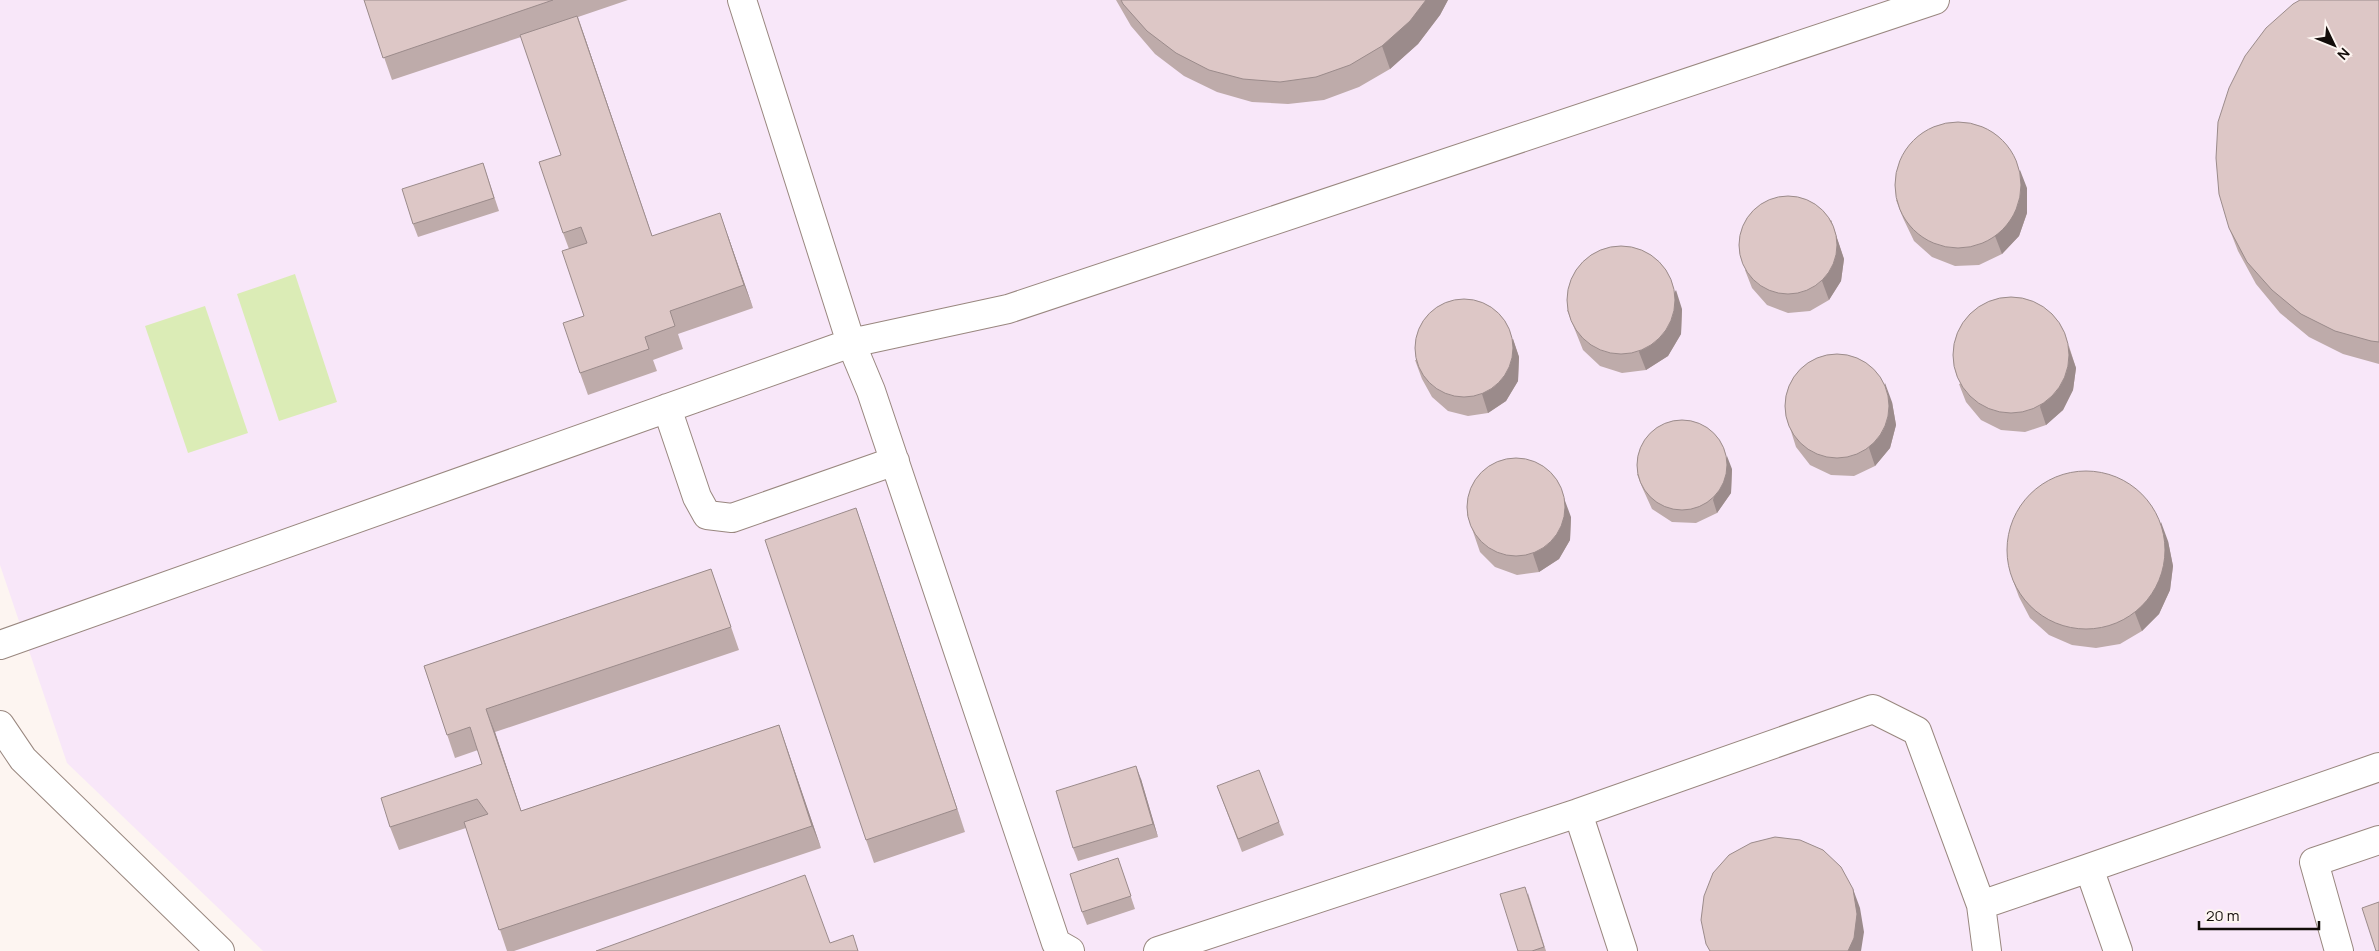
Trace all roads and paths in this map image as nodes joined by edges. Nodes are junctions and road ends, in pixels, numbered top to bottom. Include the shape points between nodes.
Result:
1 (742, 0) edge
2 (1935, 0) edge
3 (851, 343) junction
4 (667, 408) junction
5 (895, 461) junction
6 (0, 645) edge
7 (0, 725) edge
8 (2379, 767) edge
9 (1578, 813) junction
10 (2379, 840) edge
11 (2089, 868) junction
12 (1981, 905) junction
13 (220, 951) edge
14 (1070, 951) edge
15 (1158, 951) edge
16 (1623, 951) edge
17 (1987, 951) edge
18 (2118, 951) edge
19 (2339, 951) edge

1 - 3 street
2 - 3 street via 1008,310
3 - 4 street
3 - 5 street
4 - 5 street via 697,497 707,515 732,518
4 - 6 street
5 - 14 street via 1056,942
7 - 13 street via 23,759
8 - 11 street
9 - 12 street via 1873,709 1917,731
9 - 15 street
9 - 16 street
10 - 19 street via 2314,862
11 - 12 street
11 - 18 street
12 - 17 street

